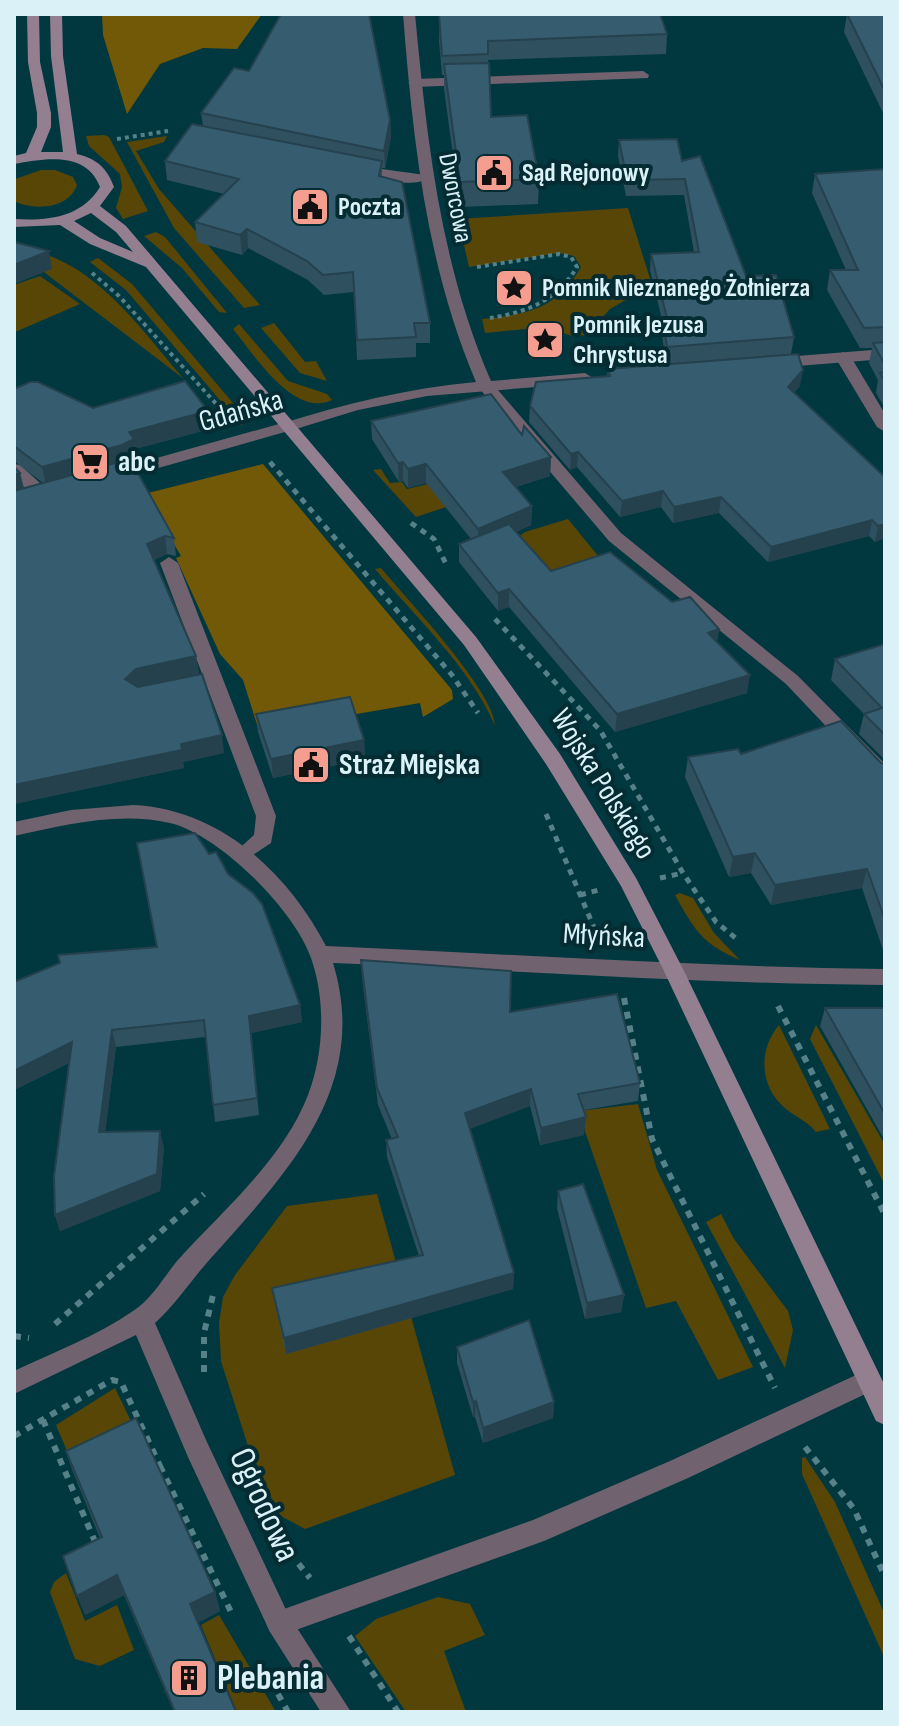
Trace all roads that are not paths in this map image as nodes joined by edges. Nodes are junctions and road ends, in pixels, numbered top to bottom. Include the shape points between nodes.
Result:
1 (33, 14) edge
2 (56, 14) edge
3 (409, 14) edge
4 (643, 75) dead end
5 (415, 83) junction
6 (32, 156) junction
7 (71, 157) junction
8 (14, 160) edge
9 (345, 168) edge
10 (424, 177) junction
11 (92, 207) junction
12 (62, 220) junction
13 (14, 223) edge
14 (149, 264) junction
15 (885, 354) edge
16 (843, 357) junction
17 (750, 365) edge
18 (595, 377) edge
19 (485, 385) junction
20 (286, 427) junction
21 (885, 427) edge
22 (14, 469) edge
23 (87, 483) edge
24 (43, 495) edge
25 (169, 563) dead end
26 (885, 776) edge
27 (14, 829) edge
28 (242, 855) junction
29 (320, 954) junction
30 (673, 969) junction
31 (885, 977) edge
32 (142, 1320) junction
33 (869, 1380) junction
34 (14, 1383) edge
35 (885, 1413) edge
36 (279, 1623) junction
37 (337, 1712) edge

1 - 6 main road via 44,127
2 - 7 main road
3 - 5 street, Dworcowa
4 - 5 street
5 - 10 street, Dworcowa
6 - 7 main road
6 - 8 main road
7 - 11 main road via 98,168 105,177 107,187
9 - 10 street
10 - 19 street, Dworcowa via 463,340
11 - 12 main road
11 - 14 main road, Wojska Polskiego via 121,229
12 - 13 main road
12 - 14 main road, Wojska Polskiego
14 - 20 main road, Wojska Polskiego
15 - 16 street
16 - 17 street
16 - 21 street
18 - 19 street, Gdańska
19 - 20 street, Gdańska via 355,406
19 - 26 street via 615,537 792,680
20 - 23 street, Gdańska
20 - 30 main road, Wojska Polskiego via 470,641 553,759 629,883
22 - 24 street
25 - 28 street via 208,681 266,816 264,838
27 - 28 street via 129,812 168,815 194,824
28 - 29 street
29 - 30 street, Młyńska
29 - 32 street via 330,1016 319,1096 286,1153
30 - 31 street, Młyńska
30 - 33 main road, Wojska Polskiego
32 - 34 street
32 - 36 street, Ogrodowa
33 - 35 main road, Wojska Polskiego
33 - 36 street via 719,1454 485,1551
36 - 37 street, Ogrodowa

